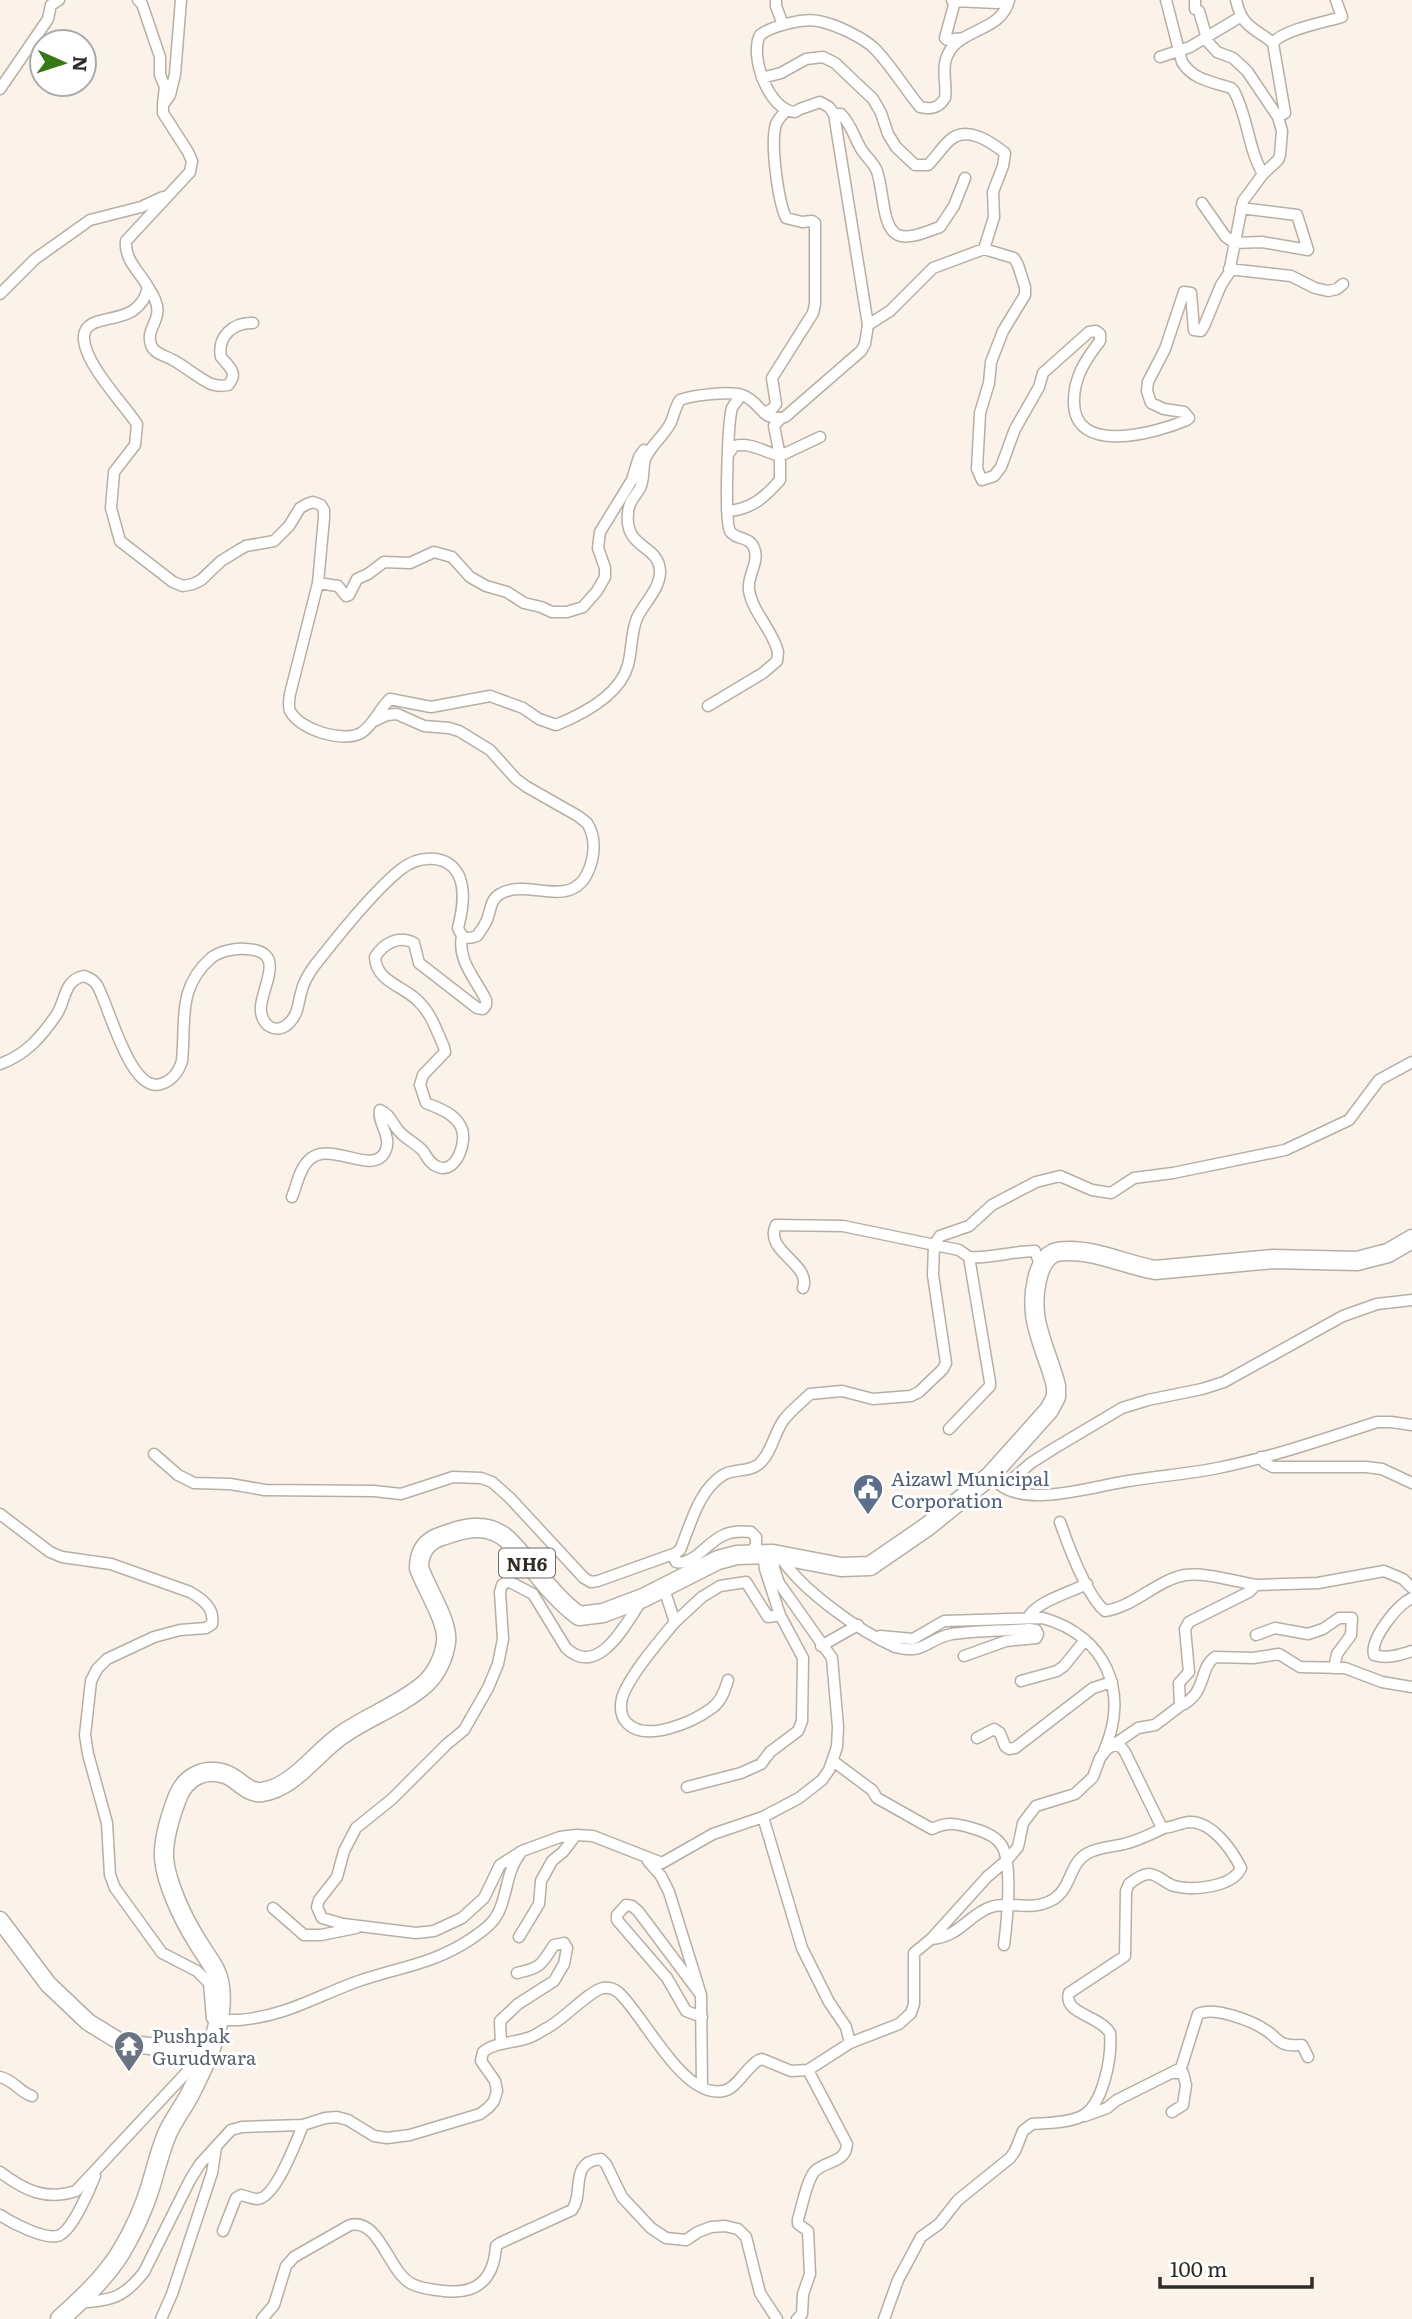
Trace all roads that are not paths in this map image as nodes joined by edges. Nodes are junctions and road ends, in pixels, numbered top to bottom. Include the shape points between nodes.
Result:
1 (60, 0) edge
2 (138, 0) edge
3 (181, 0) edge
4 (776, 0) edge
5 (953, 0) edge
6 (1000, 0) edge
7 (1009, 0) edge
8 (1166, 0) edge
9 (1195, 0) edge
10 (1236, 0) edge
11 (1336, 0) edge
12 (1240, 17) junction
13 (783, 25) junction
14 (1205, 37) junction
15 (964, 38) junction
16 (1273, 43) junction
17 (1179, 51) junction
18 (1160, 57) dead end
19 (762, 78) junction
20 (0, 89) edge
21 (163, 105) junction
22 (786, 111) junction
23 (834, 114) junction
24 (1278, 117) junction
25 (1263, 174) junction
26 (965, 178) dead end
27 (170, 193) junction
28 (1202, 203) dead end
29 (1241, 208) junction
30 (1234, 243) junction
31 (984, 249) junction
32 (1229, 269) junction
33 (1343, 284) dead end
34 (148, 287) junction
35 (0, 294) edge
36 (253, 323) dead end
37 (868, 325) junction
38 (741, 395) junction
39 (764, 413) junction
40 (781, 418) junction
41 (820, 437) dead end
42 (651, 448) junction
43 (729, 454) junction
44 (780, 456) junction
45 (727, 511) junction
46 (317, 583) junction
47 (708, 706) dead end
48 (373, 721) junction
49 (462, 936) junction
50 (1412, 1062) edge
51 (0, 1064) edge
52 (292, 1197) dead end
53 (1412, 1239) edge
54 (934, 1245) junction
55 (969, 1257) junction
56 (1041, 1267) junction
57 (803, 1288) dead end
58 (1412, 1300) edge
59 (1412, 1425) edge
60 (949, 1429) dead end
61 (154, 1454) dead end
62 (1261, 1457) junction
63 (997, 1482) junction
64 (1412, 1483) edge
65 (0, 1514) edge
66 (1059, 1522) dead end
67 (676, 1553) junction
68 (766, 1555) junction
69 (1087, 1584) junction
70 (1256, 1585) junction
71 (1412, 1588) edge
72 (664, 1589) junction
73 (643, 1598) junction
74 (1412, 1598) edge
75 (780, 1615) junction
76 (1028, 1618) junction
77 (675, 1622) junction
78 (858, 1625) junction
79 (872, 1634) junction
80 (1256, 1635) dead end
81 (1085, 1640) junction
82 (821, 1646) junction
83 (1412, 1651) edge
84 (964, 1656) dead end
85 (1334, 1668) junction
86 (727, 1680) dead end
87 (1021, 1681) dead end
88 (1112, 1682) junction
89 (1412, 1686) edge
90 (1180, 1706) junction
91 (977, 1738) dead end
92 (1114, 1744) junction
93 (1103, 1754) junction
94 (833, 1761) junction
95 (687, 1787) dead end
96 (763, 1817) junction
97 (1164, 1828) junction
98 (576, 1835) junction
99 (523, 1851) junction
100 (645, 1858) junction
101 (1007, 1860) junction
102 (1008, 1906) junction
103 (273, 1908) dead end
104 (0, 1920) edge
105 (370, 1926) junction
106 (519, 1937) dead end
107 (931, 1939) junction
108 (1004, 1945) dead end
109 (517, 1973) dead end
110 (701, 1995) junction
111 (702, 2017) junction
112 (220, 2021) junction
113 (208, 2041) junction
114 (850, 2043) junction
115 (501, 2044) junction
116 (1308, 2057) dead end
117 (808, 2070) junction
118 (1172, 2073) junction
119 (0, 2077) edge
120 (702, 2087) junction
121 (32, 2096) dead end
122 (1172, 2112) dead end
123 (1081, 2117) junction
124 (303, 2125) junction
125 (216, 2147) junction
126 (98, 2166) junction
127 (0, 2172) edge
128 (0, 2215) edge
129 (223, 2231) dead end
130 (79, 2303) junction
131 (61, 2319) edge
132 (161, 2319) edge
133 (262, 2319) edge
134 (778, 2319) edge
135 (797, 2319) edge
136 (884, 2319) edge

1 - 20 street via 51,5 48,19
2 - 21 street via 160,57
3 - 21 street via 175,74
4 - 13 street
5 - 6 street via 990,4
5 - 15 street via 945,40
7 - 15 street via 999,19
8 - 17 street
9 - 14 street
10 - 12 street
11 - 16 street via 1342,17 1280,35
12 - 14 street
12 - 16 street
13 - 15 street via 820,21 867,41 926,109 945,98 947,57
13 - 19 street via 764,32 757,41
14 - 17 street
14 - 24 street via 1217,52 1247,71
16 - 24 street via 1285,113
17 - 18 street
17 - 25 street via 1186,69 1234,91
19 - 22 street
19 - 31 street via 806,59 823,57 843,69 873,99 887,134 915,165 928,165 960,134 979,137 1005,153
21 - 27 street via 163,113 192,161 190,172
22 - 23 street via 794,113 820,102
22 - 39 street via 775,127 777,181 786,218 815,223 815,304 772,378 776,404
23 - 26 street via 847,120 875,168 885,214 897,234 940,227
23 - 37 street
24 - 25 street via 1280,155
25 - 29 street
27 - 34 street via 126,241 126,251
27 - 35 street via 141,207 90,220 35,259
28 - 30 street
29 - 30 street
29 - 30 street via 1297,215 1308,250 1262,242
30 - 32 street
31 - 32 street via 1014,258 1025,295 991,362 980,413 976,469 982,480 1001,467 1043,373 1089,332 1100,334 1100,341 1078,375 1074,393 1075,417 1082,427 1092,433 1134,436 1189,418 1184,412 1151,403 1148,382 1165,349 1184,292 1191,293 1192,328 1199,332
31 - 37 street via 933,268 890,311
32 - 33 street via 1291,276 1328,291
34 - 36 street via 158,306 150,335 154,350 211,384 228,386 233,375 220,357 223,337 232,328
34 - 46 street via 134,311 92,324 84,338 106,384 137,424 135,445 114,472 111,491 120,541 183,586 201,580 246,546 274,541 300,508 317,503 324,518
37 - 40 street via 861,351
38 - 39 street
38 - 42 street via 680,400 670,425
38 - 43 street via 733,408
39 - 40 street
40 - 44 street via 774,426
41 - 44 street
42 - 46 street via 639,457 632,480 600,532 604,581 577,610 552,612 524,603 470,577 453,557 435,552 410,563 384,562 356,579 346,596 338,586
42 - 48 street via 640,489 629,501 627,528 657,560 660,570 654,591 636,620 628,666 618,685 572,719 556,725 490,696 431,707 390,699
43 - 44 street via 734,446 742,445
43 - 45 street
44 - 45 street via 780,480 773,489 751,506
45 - 47 street via 731,533 754,546 750,596 778,652 777,661 763,673
46 - 48 street via 289,694 290,711 316,731 340,737 359,734
48 - 49 street via 397,714 424,726 459,731 490,750 516,779 578,816 592,830 592,859 586,876 575,886 549,893 502,892 477,936
49 - 51 street via 458,928 463,912 460,878 447,862 423,859 402,868 377,892 313,967 298,1009 284,1027 275,1030 262,1018 261,1005 270,979 266,954 242,948 214,956 187,989 182,1061 165,1084 149,1084 136,1071 97,984 84,976 77,977 65,991 60,1009 42,1035 24,1053
49 - 52 street via 461,954 486,1000 483,1009 419,963 409,940 390,942 375,957 379,971 428,1012 444,1047 445,1052 423,1075 420,1085 426,1103 446,1111 461,1126 462,1144 454,1162 438,1167 429,1161 421,1148 398,1131 389,1115 379,1111 387,1137 382,1157 373,1161 330,1153 313,1157 302,1169
50 - 54 street via 1379,1080 1349,1120 1286,1150 1134,1178 1111,1194 1060,1176 1036,1182 992,1205 969,1226 940,1236
53 - 56 highway via 1388,1253 1357,1261 1273,1259 1155,1270 1072,1251 1055,1252
54 - 55 street
54 - 57 street via 842,1226 776,1225 775,1236 783,1254 804,1276
54 - 67 street via 933,1275 946,1367 911,1396 873,1399 842,1391 810,1394 783,1422 761,1462 722,1476 707,1491
55 - 56 street via 1035,1251
55 - 60 street via 990,1385
56 - 63 highway, NH6 via 1035,1314 1056,1397
58 - 63 street via 1377,1304 1343,1316 1224,1382 1122,1408
59 - 62 street via 1377,1422
61 - 67 street via 194,1483 265,1490 401,1494 453,1477 481,1478 501,1489 591,1582
62 - 63 street via 1218,1468 1041,1495 1021,1494
62 - 64 street via 1273,1467 1382,1469
63 - 68 highway, NH6 via 870,1566 841,1567
65 - 112 street via 50,1552 111,1564 190,1592 211,1610 212,1624 206,1628 154,1637 107,1659 91,1681 85,1735 107,1823 108,1861 115,1888 162,1953 205,1977 211,1990 212,2018
66 - 69 street
67 - 68 street via 676,1562 686,1562 717,1538 742,1531 751,1532
68 - 72 highway, NH6 via 718,1560
68 - 75 street via 765,1569
68 - 78 street
68 - 82 street
69 - 70 street via 1108,1611 1182,1576 1196,1574
69 - 76 street via 1045,1602
70 - 71 street via 1318,1583 1384,1572
70 - 90 street via 1187,1625 1189,1672 1179,1683
72 - 73 highway, NH6
72 - 77 street
73 - 105 street via 612,1643 596,1656 580,1657 566,1648 533,1594 508,1581 502,1585 502,1652 464,1730 356,1828 337,1877 318,1900 318,1913 326,1920
73 - 112 highway, NH6 via 603,1613 579,1616 507,1539 492,1530 477,1527 438,1537 425,1546 419,1569 446,1640 438,1669 425,1684 341,1735 286,1783 272,1789 259,1793 227,1774 211,1772 186,1781 167,1833 166,1869 183,1916 218,1976
74 - 83 street via 1381,1631 1373,1653 1398,1656
75 - 77 street via 768,1616 746,1582 720,1586
75 - 95 street via 803,1658 800,1727 761,1764
76 - 79 street via 944,1621 913,1639
76 - 81 street via 1055,1622
77 - 86 street via 625,1691 621,1701 624,1720 640,1731 664,1730 712,1709
78 - 79 street
78 - 82 street
79 - 84 street via 904,1649 925,1647 951,1634 1029,1629 1038,1634
80 - 85 street via 1275,1628 1308,1634 1339,1618 1352,1618 1351,1635 1337,1654
81 - 87 street via 1057,1671
81 - 88 street via 1104,1662
82 - 94 street via 832,1658 836,1688 838,1727
85 - 89 street
85 - 90 street via 1300,1667 1279,1654 1215,1657 1194,1698
88 - 91 street via 1093,1688 1015,1748 1004,1746 994,1729
88 - 93 street via 1114,1707
90 - 92 street via 1156,1725 1138,1728
92 - 93 street
92 - 97 street via 1125,1752
93 - 101 street via 1093,1777 1075,1794 1032,1810 1023,1823 1018,1847
94 - 96 street via 822,1780
94 - 101 street via 877,1798 932,1829 959,1824 997,1839
96 - 100 street via 713,1834 666,1862
96 - 114 street via 802,1948 846,2027
97 - 102 street via 1084,1855 1069,1883 1053,1899 1035,1906
97 - 123 street via 1198,1823 1222,1840 1241,1868 1229,1881 1210,1886 1173,1886 1153,1874 1129,1884 1125,1956 1069,1993 1067,2000 1074,2010 1100,2021 1110,2033 1104,2081 1094,2104
98 - 99 street
98 - 100 street via 593,1836
98 - 106 street via 552,1861 541,1881 539,1904
99 - 105 street via 500,1865 484,1898 462,1919 416,1933
99 - 112 street via 512,1864 493,1921 459,1947 294,2009
100 - 110 street via 669,1892
101 - 102 street
101 - 107 street
102 - 107 street via 989,1907 950,1934
102 - 108 street
103 - 105 street via 307,1935
104 - 113 main road via 48,1984 88,2022 122,2043 168,2049
107 - 114 street via 914,1953 911,2012 899,2024
109 - 115 street via 536,1969 554,1945 564,1942 564,1964 554,1981 500,2021
110 - 111 street
110 - 111 street via 638,1910 626,1905 617,1920 667,1978 687,2011
111 - 120 street
112 - 113 highway, NH6
113 - 126 street via 186,2073
113 - 130 highway, NH6 via 188,2098 168,2132 138,2220 110,2269
114 - 117 street
115 - 120 street via 530,2038 600,1989 610,1987 652,2039
115 - 124 street via 489,2047 481,2057 497,2091 494,2101 480,2114 387,2138 337,2117
116 - 118 street via 1302,2045 1286,2045 1230,2015 1204,2011 1194,2023 1181,2068
117 - 120 street via 791,2071 762,2059 724,2091
117 - 135 street via 847,2151 812,2175 798,2219 808,2231 810,2274
118 - 122 street via 1183,2073 1186,2085 1183,2105
118 - 123 street
119 - 121 street
123 - 136 street via 1027,2127 1010,2158 921,2237
124 - 125 street via 230,2130
124 - 129 street via 275,2184 262,2198 236,2198
125 - 130 street via 190,2180 136,2282 117,2298
125 - 132 street via 212,2173
126 - 127 street via 80,2188 61,2196 31,2192
126 - 128 street via 77,2213 60,2235 26,2229
130 - 131 highway, NH6
133 - 134 street via 274,2305 286,2266 294,2257 350,2225 369,2228 413,2285 456,2293 477,2287 493,2269 496,2246 572,2210 577,2203 578,2174 588,2162 601,2159 622,2197 666,2238 686,2240 710,2227 738,2229 746,2237 760,2293

